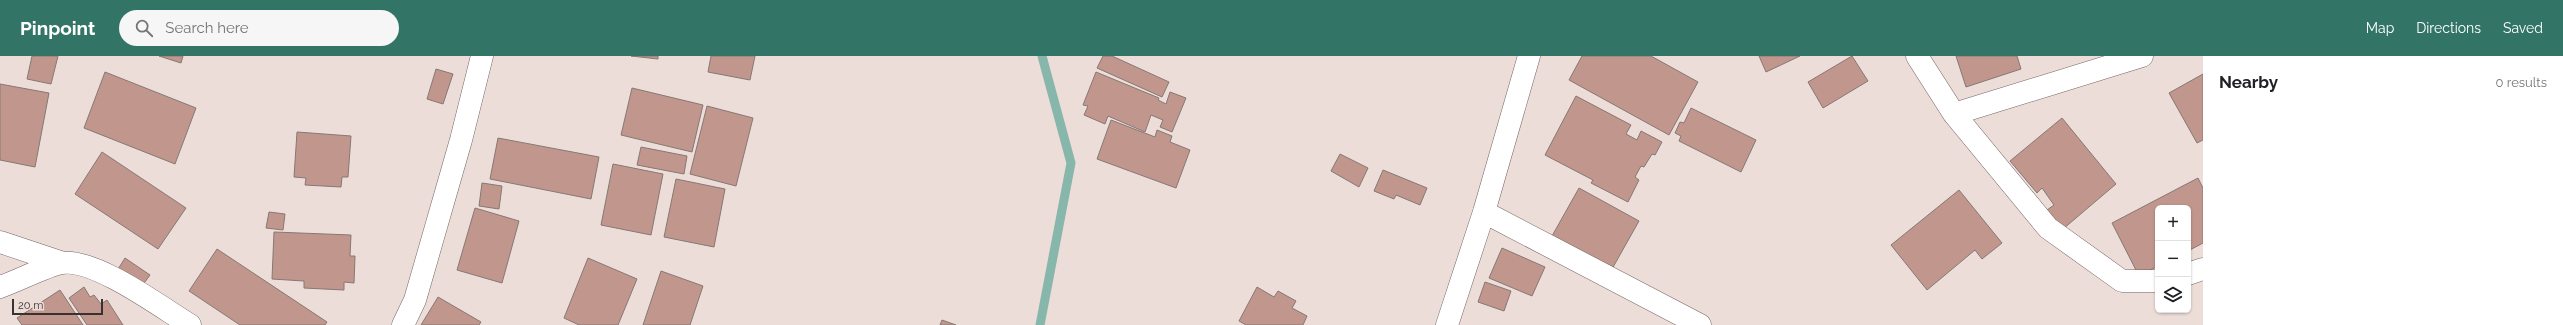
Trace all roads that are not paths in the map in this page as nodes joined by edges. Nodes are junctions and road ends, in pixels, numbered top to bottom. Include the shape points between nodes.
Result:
1 (482, 56) edge
2 (1529, 56) edge
3 (1918, 56) edge
4 (2142, 56) edge
5 (1954, 114) junction
6 (1484, 212) junction
7 (0, 242) edge
8 (63, 262) junction
9 (2203, 269) edge
10 (2191, 273) edge
11 (2155, 281) edge
12 (0, 288) edge
13 (190, 325) edge
14 (403, 325) edge
15 (1447, 325) edge
16 (1700, 325) edge

1 - 14 street via 415,300
2 - 6 street
3 - 5 street
4 - 5 street
5 - 11 street via 2048,228 2122,281
6 - 15 street
6 - 16 street
7 - 8 street
8 - 12 street
8 - 13 street via 103,272
9 - 10 street

